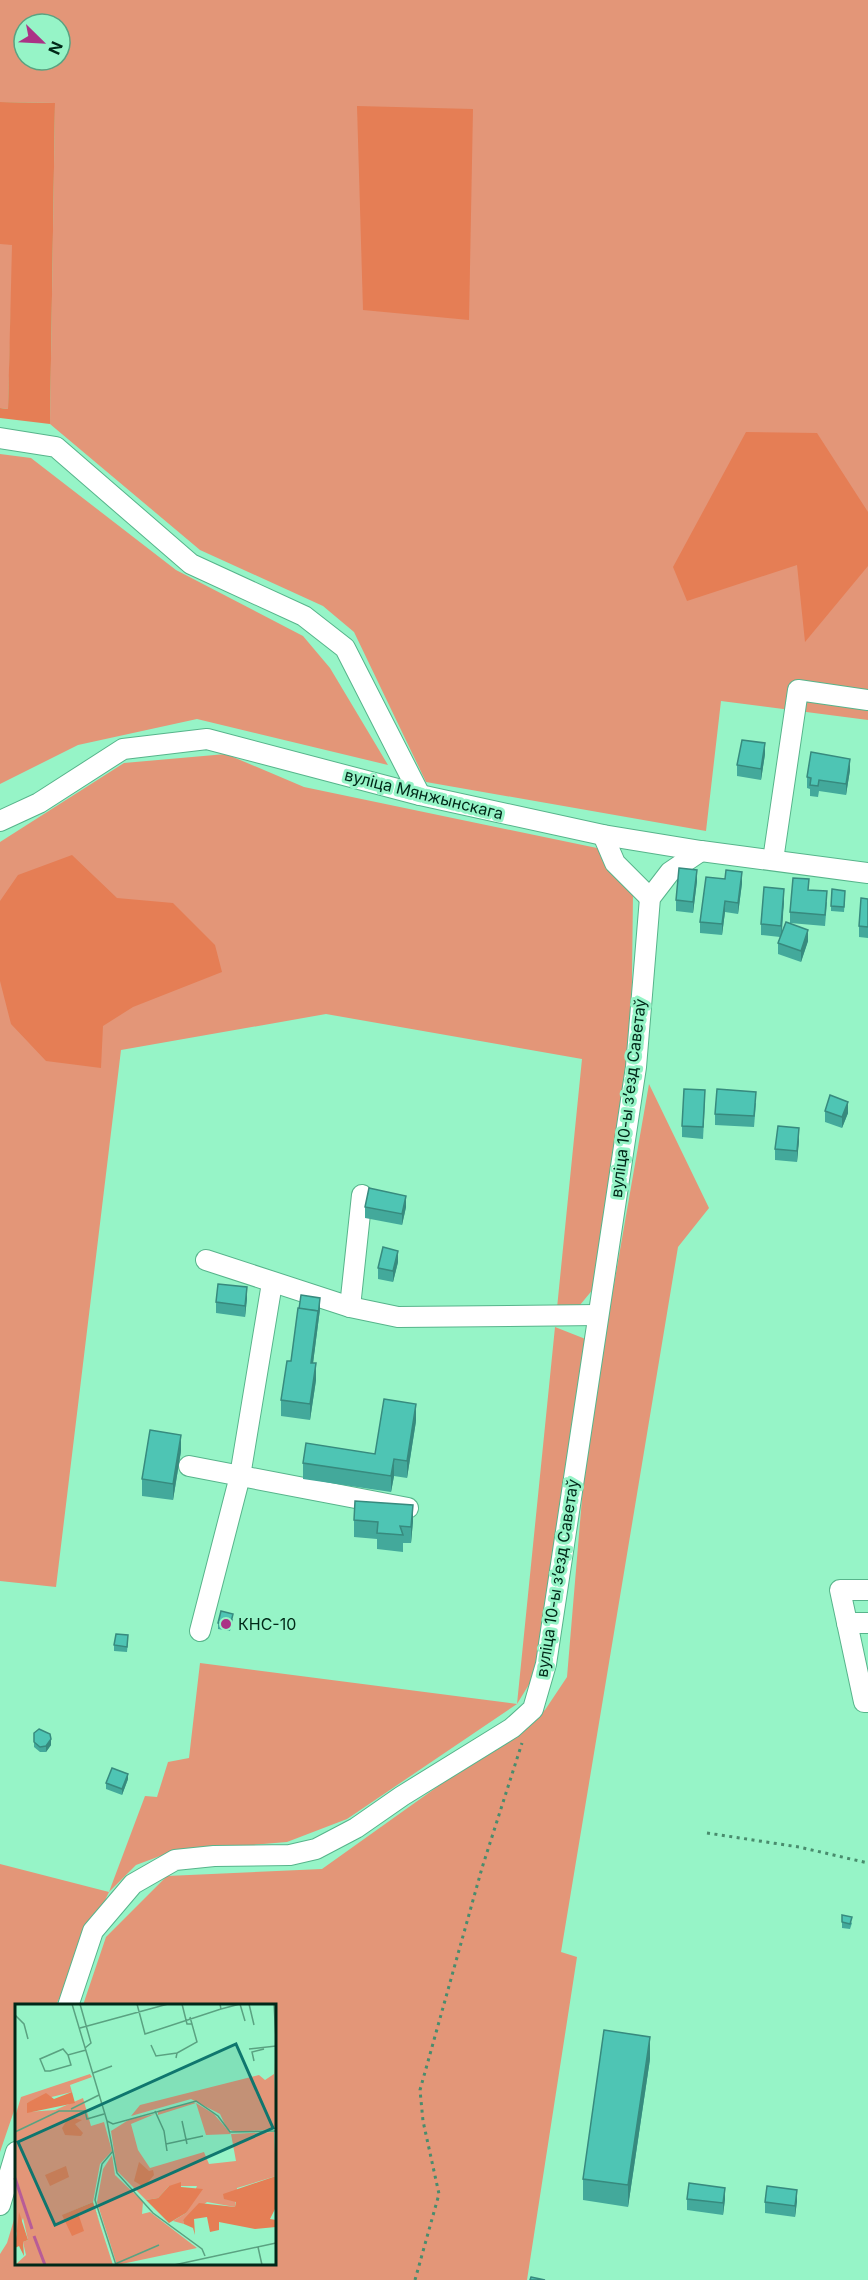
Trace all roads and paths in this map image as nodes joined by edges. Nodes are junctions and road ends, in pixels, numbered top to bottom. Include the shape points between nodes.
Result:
1 (0, 438) edge
2 (868, 700) edge
3 (420, 795) junction
4 (0, 821) edge
5 (603, 835) junction
6 (701, 852) junction
7 (773, 860) junction
8 (868, 873) edge
9 (650, 898) junction
10 (363, 1195) dead end
11 (206, 1260) dead end
12 (272, 1283) junction
13 (350, 1306) junction
14 (598, 1315) junction
15 (189, 1466) dead end
16 (240, 1476) junction
17 (412, 1508) edge
18 (868, 1590) edge
19 (847, 1623) junction
20 (868, 1623) edge
21 (200, 1631) dead end
22 (862, 1663) edge
23 (868, 1702) edge
24 (533, 1709) junction
25 (707, 1833) dead end
26 (868, 1863) edge
27 (69, 2004) edge
28 (15, 2154) edge
29 (0, 2205) edge
30 (415, 2280) edge

1 - 3 street via 56,447 191,564 304,616 345,648
2 - 7 street via 798,690
3 - 4 street, вуліца Мянжынскага via 207,739 123,749 39,803
3 - 5 street, вуліца Мянжынскага
5 - 6 street, вуліца Мянжынскага
5 - 9 street via 615,863
6 - 7 street, вуліца Мянжынскага
6 - 9 street via 670,872
7 - 8 street, вуліца Мянжынскага
9 - 14 street, вуліца 10-ы зʼезд Саветаў via 636,1067
10 - 13 street
11 - 12 street
12 - 13 street
12 - 16 street
13 - 14 street via 398,1317
14 - 24 street, вуліца 10-ы зʼезд Саветаў via 546,1664
15 - 16 street
16 - 17 street
16 - 21 street
18 - 19 street via 840,1590
19 - 20 street
19 - 22 street
22 - 23 street via 864,1702
24 - 27 street via 512,1728 356,1828 316,1849 290,1855 175,1860 133,1884 93,1931
24 - 30 path via 482,1868 420,2090 438,2194
25 - 26 path via 800,1847
28 - 29 street

